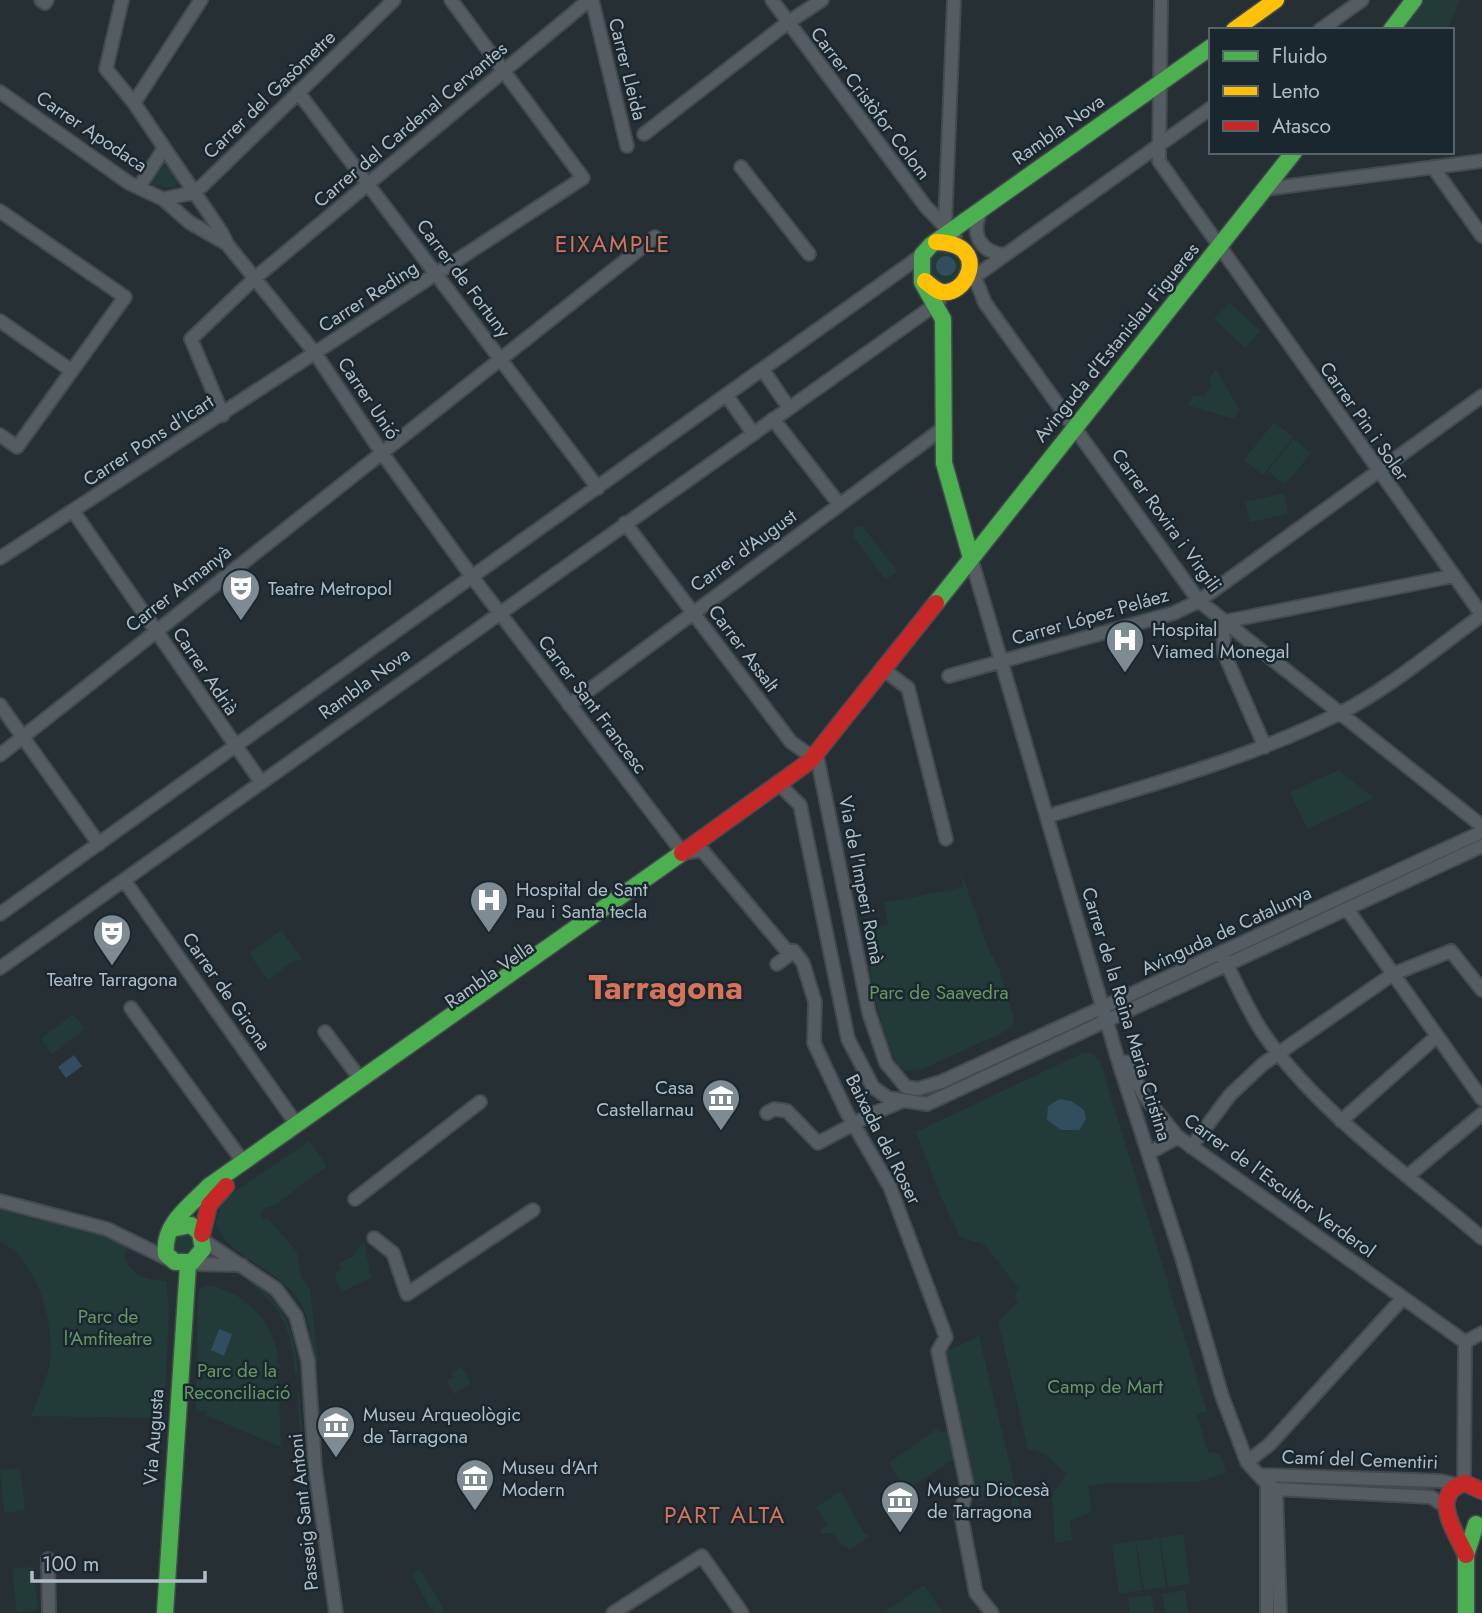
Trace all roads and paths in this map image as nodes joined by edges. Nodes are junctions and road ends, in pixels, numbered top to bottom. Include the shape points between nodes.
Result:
1 (122, 0) edge
2 (201, 0) edge
3 (394, 0) edge
4 (452, 0) edge
5 (590, 0) edge
6 (772, 0) edge
7 (822, 0) edge
8 (954, 0) edge
9 (1161, 0) edge
10 (1276, 0) edge
11 (1362, 0) edge
12 (1414, 0) edge
13 (787, 23) junction
14 (1237, 28) edge
15 (1323, 28) edge
16 (1393, 28) edge
17 (1209, 48) edge
18 (503, 70) junction
19 (1159, 83) junction
20 (0, 92) edge
21 (298, 92) junction
22 (134, 103) junction
23 (1209, 109) edge
24 (643, 134) dead end
25 (1160, 144) junction
26 (627, 146) dead end
27 (163, 150) junction
28 (1292, 154) edge
29 (1482, 160) edge
30 (741, 167) dead end
31 (1433, 167) junction
32 (369, 186) junction
33 (139, 187) junction
34 (197, 189) junction
35 (1265, 189) junction
36 (163, 199) junction
37 (982, 209) junction
38 (0, 211) edge
39 (948, 228) junction
40 (1482, 236) edge
41 (655, 237) dead end
42 (936, 242) junction
43 (227, 244) junction
44 (961, 246) junction
45 (1219, 247) junction
46 (809, 254) dead end
47 (922, 255) junction
48 (1005, 255) junction
49 (436, 275) junction
50 (922, 276) junction
51 (255, 278) junction
52 (967, 279) junction
53 (936, 303) junction
54 (0, 321) edge
55 (315, 353) junction
56 (501, 359) junction
57 (763, 370) junction
58 (72, 371) junction
59 (727, 396) junction
60 (1482, 396) edge
61 (789, 408) junction
62 (223, 415) junction
63 (773, 419) junction
64 (1075, 427) junction
65 (942, 429) junction
66 (753, 433) junction
67 (0, 435) edge
68 (382, 453) junction
69 (1377, 471) junction
70 (598, 488) junction
71 (839, 504) junction
72 (73, 511) junction
73 (625, 523) junction
74 (0, 558) edge
75 (971, 558) junction
76 (1453, 576) junction
77 (473, 578) junction
78 (1199, 601) junction
79 (499, 612) junction
80 (693, 612) junction
81 (1482, 615) edge
82 (1223, 622) junction
83 (155, 630) junction
84 (1002, 661) junction
85 (888, 673) junction
86 (949, 676) dead end
87 (0, 705) edge
88 (569, 705) junction
89 (1339, 714) junction
90 (22, 736) junction
91 (236, 747) junction
92 (1265, 747) junction
93 (0, 755) edge
94 (816, 758) junction
95 (796, 773) joint
96 (261, 782) junction
97 (784, 789) junction
98 (1048, 816) junction
99 (1482, 826) edge
100 (1482, 832) edge
101 (946, 839) dead end
102 (99, 844) junction
103 (1482, 846) edge
104 (702, 850) junction
105 (683, 853) junction
106 (124, 880) junction
107 (1346, 909) junction
108 (0, 914) edge
109 (794, 951) junction
110 (1224, 959) junction
111 (777, 964) dead end
112 (0, 968) edge
113 (1393, 974) junction
114 (1482, 990) edge
115 (131, 1008) dead end
116 (1108, 1017) junction
117 (325, 1032) dead end
118 (1436, 1037) junction
119 (1280, 1054) junction
120 (361, 1080) junction
121 (906, 1087) joint
122 (1482, 1099) edge
123 (480, 1102) dead end
124 (907, 1102) junction
125 (767, 1113) dead end
126 (1482, 1114) edge
127 (859, 1121) junction
128 (1341, 1121) junction
129 (297, 1125) junction
130 (1178, 1137) junction
131 (1191, 1147) junction
132 (1149, 1153) junction
133 (244, 1163) junction
134 (1409, 1175) junction
135 (355, 1199) dead end
136 (0, 1200) edge
137 (533, 1210) dead end
138 (171, 1229) junction
139 (203, 1237) junction
140 (374, 1238) dead end
141 (1482, 1238) edge
142 (170, 1260) junction
143 (190, 1264) junction
144 (242, 1265) junction
145 (1403, 1298) junction
146 (1482, 1333) edge
147 (1465, 1342) junction
148 (1247, 1462) junction
149 (1267, 1482) junction
150 (1461, 1484) junction
151 (1482, 1491) edge
152 (1445, 1506) junction
153 (1479, 1521) edge
154 (1453, 1522) junction
155 (1466, 1555) junction
156 (48, 1559) dead end
157 (49, 1613) edge
158 (165, 1613) edge
159 (336, 1613) edge
160 (613, 1613) edge
161 (742, 1613) edge
162 (992, 1613) edge
163 (1267, 1613) edge
164 (1280, 1613) edge
165 (1466, 1613) edge

1 - 22 street, Carrer Unió via 106,69
2 - 22 street
3 - 21 street, Carrer del Gasòmetre
4 - 18 street
5 - 18 street, Carrer del Cardenal Cervantes
5 - 26 street, Carrer Lleida
6 - 13 street, Carrer Cristòfor Colom
7 - 13 street
8 - 39 street
9 - 19 street
10 - 14 main road
11 - 15 street
12 - 16 main road
13 - 24 street
13 - 39 street, Carrer Cristòfor Colom via 926,207
17 - 19 main road, Rambla Nova
18 - 32 street, Carrer del Cardenal Cervantes
18 - 49 street, Carrer Reding via 583,178
19 - 25 street
19 - 37 main road, Rambla Nova
20 - 33 street, Carrer Apodaca
21 - 32 street, Carrer de Fortuny
21 - 34 street, Carrer del Gasòmetre
22 - 27 street, Carrer Unió
23 - 25 street, Rambla Nova
25 - 45 street, Carrer Pin i Soler via 1159,162
25 - 48 street, Rambla Nova
27 - 33 street
27 - 34 street, Carrer Unió
28 - 35 main road, Avinguda d'Estanislau Figueres
29 - 31 street
30 - 46 street
31 - 35 street
31 - 40 street
32 - 49 street, Carrer de Fortuny
32 - 51 street, Carrer del Cardenal Cervantes
33 - 36 street, Carrer Apodaca
34 - 36 street
34 - 43 street, Carrer Unió
35 - 45 main road, Avinguda d'Estanislau Figueres
36 - 43 street, Carrer Unió via 189,222
37 - 39 main road, Rambla Nova
37 - 48 street via 975,224 976,237 990,251
38 - 58 street via 125,297
39 - 42 main road, Rambla Nova
39 - 44 street, Carrer Cristòfor Colom
41 - 56 street, Carrer Armanyà
42 - 44 main road
42 - 47 main road
43 - 51 street, Carrer Unió
44 - 52 main road via 969,256
45 - 64 main road, Avinguda d'Estanislau Figueres
45 - 69 street, Carrer Pin i Soler
47 - 50 main road
47 - 57 street, Rambla Nova
48 - 52 street, Rambla Nova
49 - 55 street, Carrer Reding
49 - 56 street, Carrer de Fortuny
50 - 52 main road via 934,289 950,291
50 - 53 main road
51 - 55 street, Carrer Unió
51 - 62 street, Carrer del Cardenal Cervantes via 191,339
52 - 53 street, Rambla Nova
52 - 64 street, Carrer Rovira i Virgili
53 - 61 street, Rambla Nova
53 - 65 main road via 943,319
54 - 58 street
55 - 62 street, Carrer Pons d'Icart
55 - 68 street, Carrer Unió
56 - 68 street, Carrer Armanyà
56 - 70 street, Carrer de Fortuny
57 - 59 street, Rambla Nova
57 - 61 street
58 - 67 street via 17,447
59 - 66 street
59 - 70 street, Rambla Nova
60 - 69 street, Carrer López Peláez
61 - 63 street, Rambla Nova
62 - 72 street, Carrer Pons d'Icart
63 - 66 street, Rambla Nova
63 - 71 street
64 - 75 main road, Avinguda d'Estanislau Figueres
64 - 78 street, Carrer Rovira i Virgili
65 - 71 street, Carrer d'August
65 - 75 main road via 944,463
66 - 73 street, Rambla Nova
68 - 77 street, Carrer Unió
68 - 83 street, Carrer Armanyà
69 - 76 street, Carrer Pin i Soler
69 - 78 street, Carrer López Peláez
70 - 77 street, Rambla Nova
71 - 80 street, Carrer d'August
72 - 74 street, Carrer Pons d'Icart
72 - 83 street, Carrer Adrià
73 - 79 street, Rambla Nova
73 - 80 street, Carrer Assalt
75 - 84 street, Carrer de la Reina Maria Cristina
75 - 85 main road, Avinguda d'Estanislau Figueres via 958,583
75 - 94 main road, Avinguda d'Estanislau Figueres
76 - 81 street, Carrer Pin i Soler
76 - 82 street
77 - 79 street, Carrer Sant Francesc
77 - 91 street, Rambla Nova
78 - 82 street, Carrer Rovira i Virgili
78 - 84 street, Carrer López Peláez via 1174,613
79 - 88 street, Carrer Sant Francesc
79 - 96 street, Rambla Nova
80 - 88 street, Carrer d'August
80 - 94 street, Carrer Assalt via 791,742
81 - 89 street
82 - 89 street, Carrer Rovira i Virgili
82 - 92 street via 1224,653
83 - 90 street, Carrer Armanyà
83 - 91 street, Carrer Adrià
84 - 86 street, Carrer López Peláez
84 - 98 street, Carrer de la Reina Maria Cristina
85 - 94 main road, Avinguda d'Estanislau Figueres
85 - 101 street via 908,688
87 - 90 street
88 - 105 street, Carrer Sant Francesc
89 - 92 street
89 - 99 street, Carrer Rovira i Virgili
90 - 93 street, Carrer Armanyà
90 - 102 street
91 - 96 street, Carrer Adrià
91 - 102 street, Rambla Nova
92 - 98 street
94 - 95 main road, Avinguda d'Estanislau Figueres
94 - 97 main road, Rambla Vella
94 - 105 main road via 697,838
94 - 121 street, Via de l'Imperi Romà via 869,1013 886,1063
95 - 105 main road, Rambla Vella
96 - 106 street, Rambla Nova
97 - 104 main road, Rambla Vella
97 - 124 street via 798,800 848,1039 873,1087 888,1098
98 - 116 street, Carrer de la Reina Maria Cristina
100 - 110 street, Avinguda de Catalunya
102 - 108 street, Rambla Nova
103 - 107 street, Avinguda de Catalunya
104 - 105 street
104 - 109 street via 787,951
104 - 139 main road, Rambla Vella via 220,1190 209,1205
105 - 120 main road, Rambla Vella
106 - 112 street, Rambla Nova
106 - 129 street, Carrer de Girona
107 - 110 street, Avinguda de Catalunya
107 - 113 street
109 - 111 street
109 - 127 street, Baixada del Roser via 803,962 814,1002 814,1043
110 - 116 street, Avinguda de Catalunya
110 - 119 street via 1251,1013
113 - 114 street via 1451,951
113 - 118 street
113 - 119 street
115 - 133 street
116 - 121 street, Avinguda de Catalunya via 941,1082 918,1089
116 - 124 street, Avinguda de Catalunya via 927,1104
116 - 130 street, Carrer de l'Escultor Verderol via 1145,1097
116 - 132 street, Carrer de la Reina Maria Cristina
117 - 120 street
118 - 122 street
118 - 128 street
119 - 128 street
119 - 131 street via 1230,1095
120 - 129 main road, Rambla Vella
123 - 135 street
124 - 127 street, Avinguda de Catalunya
125 - 127 street, Avinguda de Catalunya via 787,1111 818,1143
126 - 134 street
127 - 162 street, Baixada del Roser via 890,1186 946,1337 938,1351 967,1486 961,1515 976,1593
128 - 134 street
129 - 133 main road, Rambla Vella
130 - 131 street, Carrer de l'Escultor Verderol
130 - 132 street
131 - 145 street, Carrer de l'Escultor Verderol
132 - 148 street, Carrer de la Reina Maria Cristina via 1222,1396
133 - 138 main road, Rambla Vella via 209,1186
134 - 141 street
136 - 142 street via 107,1229
137 - 140 street via 407,1294 393,1253
138 - 139 main road via 191,1225
138 - 142 main road via 164,1248
139 - 143 main road via 202,1254
139 - 144 street, Passeig Sant Antoni
142 - 143 main road
143 - 144 street
143 - 158 main road, Via Augusta via 172,1466
144 - 159 street, Passeig Sant Antoni via 276,1289 302,1332 325,1553
145 - 147 street, Carrer de l'Escultor Verderol
145 - 148 street via 1269,1446
146 - 147 street
147 - 150 street
148 - 149 street, Carrer de la Reina Maria Cristina
149 - 150 street, Camí del Cementiri
149 - 152 street, Camí del Cementiri via 1431,1497
149 - 163 street
149 - 164 street
150 - 151 main road
150 - 152 main road via 1446,1496
152 - 154 main road
153 - 154 main road via 1462,1526
153 - 155 main road
154 - 155 main road
155 - 165 main road
156 - 157 street
160 - 161 street via 702,1556

